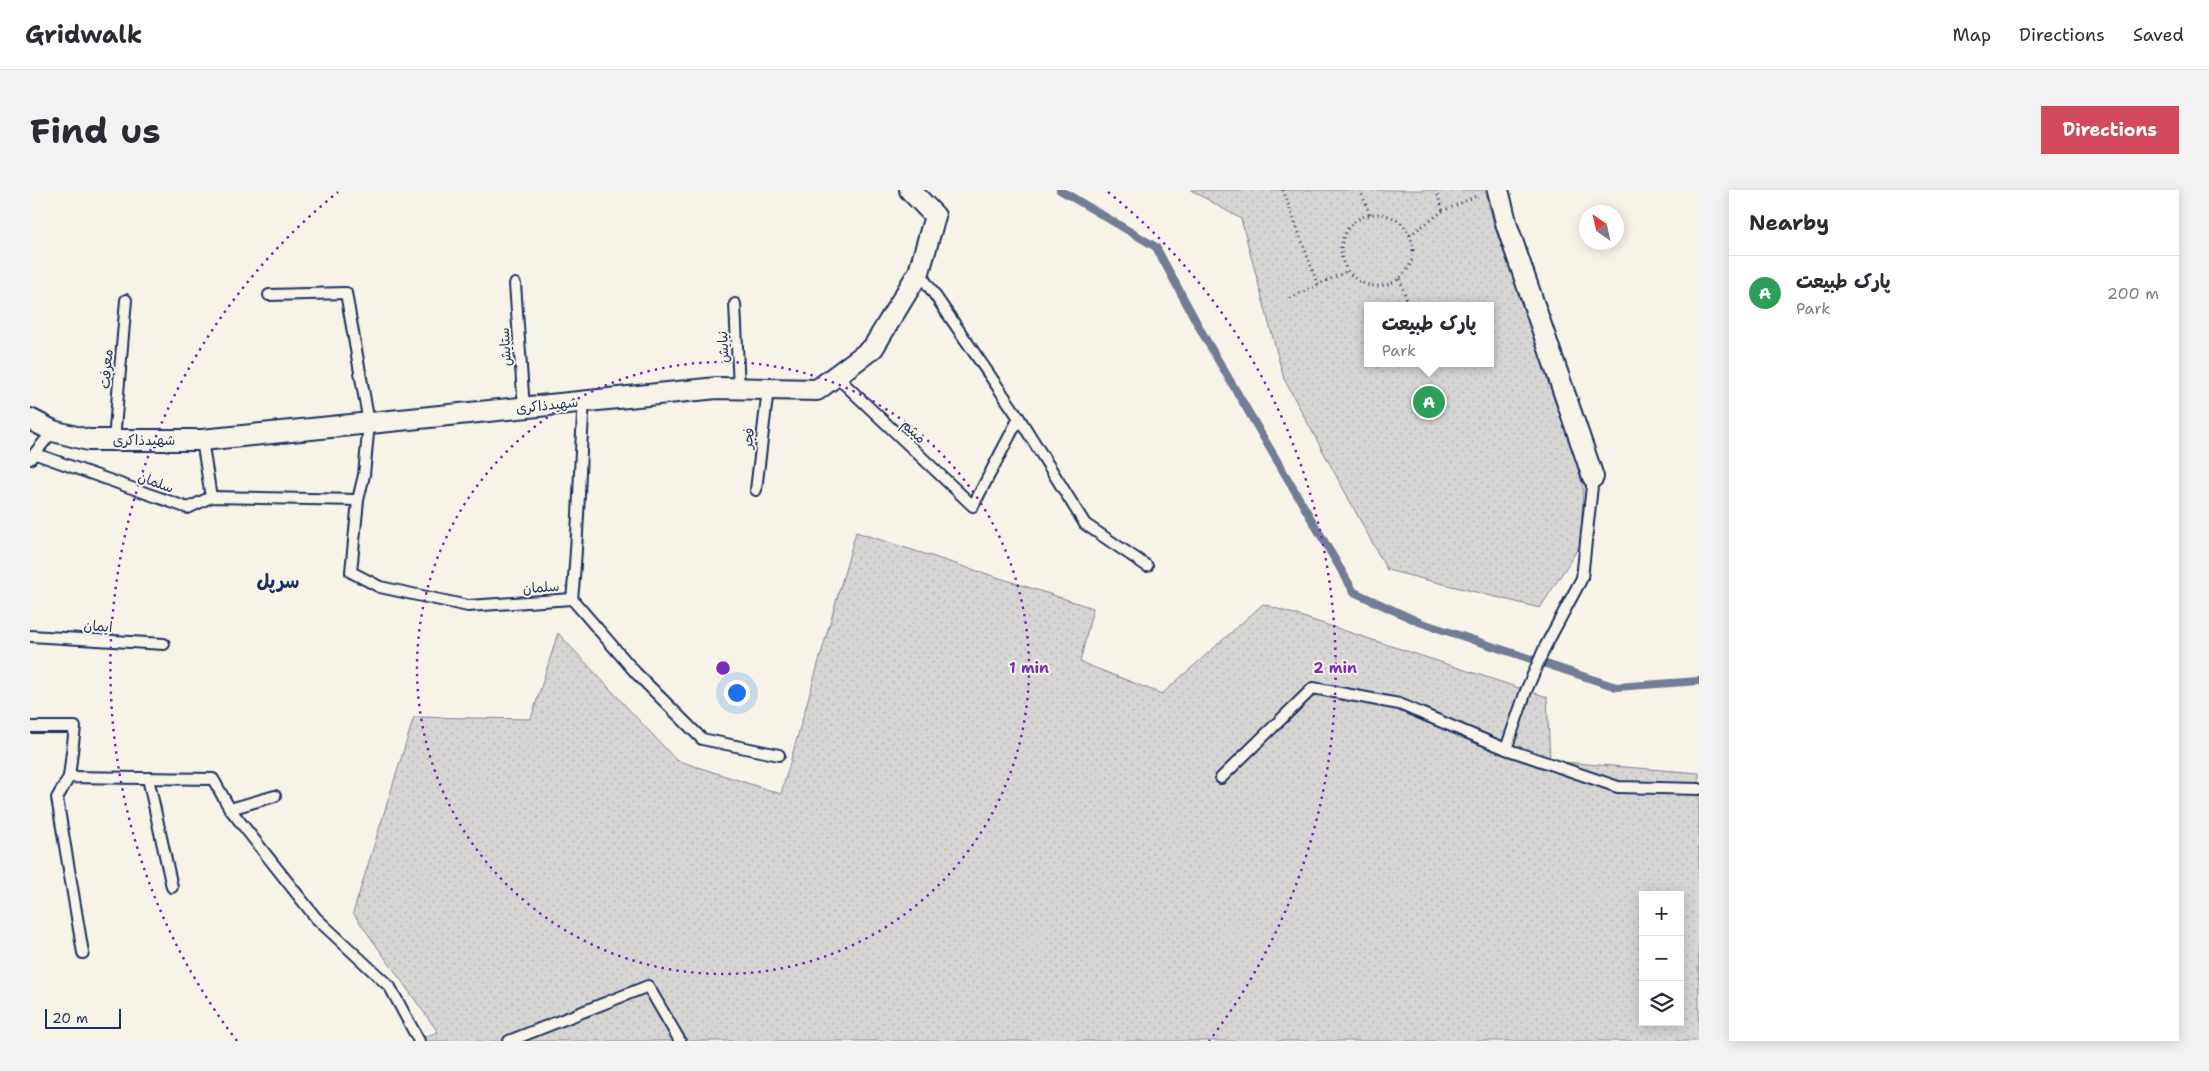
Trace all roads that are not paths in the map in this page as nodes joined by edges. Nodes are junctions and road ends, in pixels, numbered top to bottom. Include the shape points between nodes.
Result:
1 (910, 190) edge
2 (1491, 191) edge
3 (919, 272) junction
4 (515, 284) dead end
5 (269, 295) dead end
6 (126, 300) dead end
7 (734, 304) dead end
8 (836, 376) junction
9 (739, 389) junction
10 (768, 389) junction
11 (584, 402) junction
12 (524, 408) junction
13 (1019, 418) junction
14 (30, 419) edge
15 (368, 423) junction
16 (53, 431) junction
17 (114, 440) junction
18 (202, 440) junction
19 (33, 456) edge
20 (1593, 478) joint
21 (756, 490) dead end
22 (211, 497) junction
23 (358, 500) junction
24 (1147, 566) dead end
25 (572, 599) junction
26 (30, 636) edge
27 (164, 644) dead end
28 (30, 727) edge
29 (1506, 749) junction
30 (779, 755) dead end
31 (69, 778) junction
32 (148, 778) junction
33 (1221, 778) dead end
34 (1699, 789) edge
35 (274, 796) dead end
36 (230, 809) junction
37 (172, 887) dead end
38 (83, 953) dead end
39 (419, 1041) edge
40 (509, 1041) edge
41 (680, 1041) edge

1 - 3 street, شهیدذاکری via 935,216
2 - 20 street via 1507,226
3 - 8 street, شهیدذاکری via 873,348
3 - 13 lane
4 - 12 lane, ستایش
5 - 15 lane, سلمان via 346,293
6 - 17 lane, معرفت
7 - 9 lane, نیایش
8 - 10 street, شهیدذاکری via 817,390
8 - 13 lane, میثم via 973,506
9 - 10 street, شهیدذاکری
9 - 11 street, شهیدذاکری via 717,388
10 - 21 lane, فجر
11 - 12 street, شهیدذاکری
11 - 25 lane
12 - 15 street, شهیدذاکری
13 - 24 lane via 1085,524
14 - 16 street, شهیدذاکری
15 - 18 street, شهیدذاکری
15 - 23 lane, سلمان via 364,475
16 - 17 street, شهیدذاکری via 88,440
16 - 19 lane
17 - 18 street, شهیدذاکری
18 - 22 lane
19 - 22 lane, سلمان via 188,508
20 - 29 lane via 1582,578 1545,647
22 - 23 lane, سلمان
23 - 25 lane, سلمان via 351,572 380,587 468,606
25 - 30 lane, سلمان via 636,673 702,739
26 - 27 lane, ایمان
28 - 31 lane via 75,727
29 - 33 lane via 1399,704 1313,688
29 - 34 lane via 1618,787
31 - 32 lane
31 - 38 lane via 57,798
32 - 36 lane via 212,779
32 - 37 lane
35 - 36 lane
36 - 39 lane via 316,918 390,987
40 - 41 lane via 648,986

